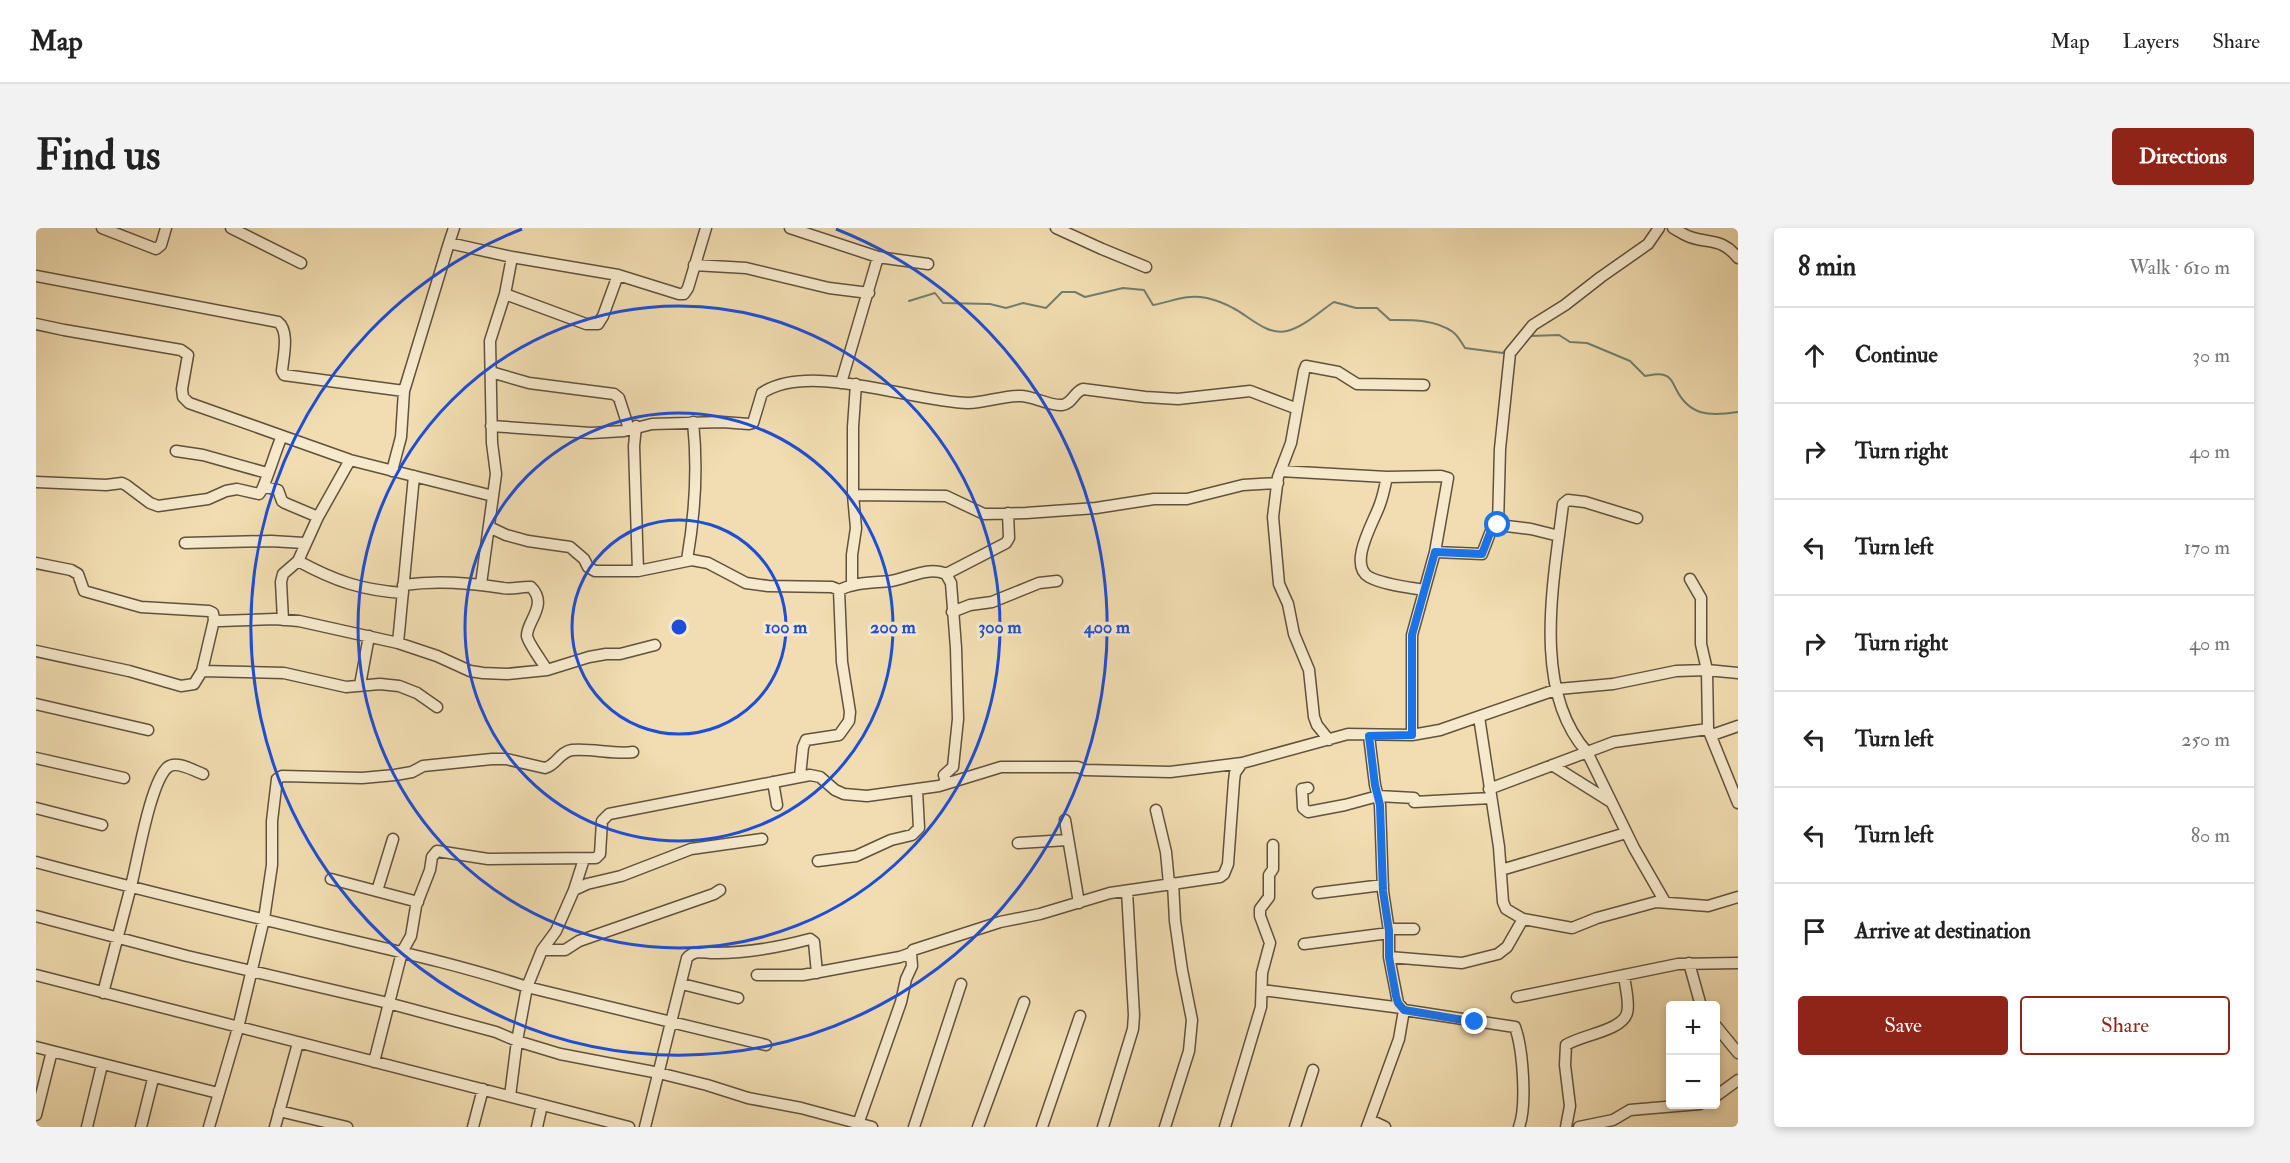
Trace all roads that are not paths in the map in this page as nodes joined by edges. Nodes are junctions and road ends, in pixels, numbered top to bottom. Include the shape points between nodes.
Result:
1 (102, 228) edge
2 (166, 228) edge
3 (231, 228) edge
4 (454, 228) edge
5 (706, 228) edge
6 (790, 228) edge
7 (1056, 228) edge
8 (1659, 228) edge
9 (1673, 228) edge
10 (449, 243) junction
11 (512, 257) junction
12 (878, 257) junction
13 (1738, 258) edge
14 (301, 263) dead end
15 (928, 264) dead end
16 (694, 266) junction
17 (1146, 267) dead end
18 (618, 275) junction
19 (36, 276) edge
20 (869, 293) junction
21 (505, 294) junction
22 (36, 324) edge
23 (491, 372) junction
24 (841, 383) junction
25 (856, 384) junction
26 (1424, 385) dead end
27 (404, 391) junction
28 (1295, 408) junction
29 (693, 422) junction
30 (491, 426) junction
31 (632, 428) junction
32 (282, 436) junction
33 (176, 451) dead end
34 (350, 460) junction
35 (392, 471) junction
36 (1280, 471) junction
37 (267, 473) junction
38 (414, 476) junction
39 (1387, 477) junction
40 (36, 482) edge
41 (1278, 483) junction
42 (265, 487) junction
43 (853, 495) junction
44 (493, 496) junction
45 (1008, 513) junction
46 (318, 517) junction
47 (1636, 518) dead end
48 (1498, 525) junction
49 (489, 528) junction
50 (1559, 536) junction
51 (185, 543) dead end
52 (304, 543) junction
53 (1435, 552) junction
54 (687, 560) junction
55 (298, 561) junction
56 (36, 563) edge
57 (638, 571) junction
58 (946, 574) junction
59 (1690, 579) dead end
60 (1057, 581) dead end
61 (481, 584) junction
62 (852, 584) junction
63 (403, 589) junction
64 (839, 590) junction
65 (1424, 590) junction
66 (952, 612) junction
67 (214, 620) junction
68 (283, 620) junction
69 (369, 636) junction
70 (398, 643) junction
71 (655, 645) dead end
72 (36, 651) edge
73 (547, 670) junction
74 (1707, 670) junction
75 (202, 671) junction
76 (1738, 673) edge
77 (360, 685) junction
78 (1555, 690) junction
79 (36, 704) edge
80 (437, 706) dead end
81 (1479, 717) junction
82 (1738, 726) edge
83 (148, 730) dead end
84 (1710, 732) junction
85 (1412, 735) junction
86 (1369, 736) junction
87 (1329, 740) junction
88 (633, 752) dead end
89 (1587, 752) junction
90 (36, 758) edge
91 (1552, 765) junction
92 (1232, 768) junction
93 (203, 774) dead end
94 (800, 776) junction
95 (124, 778) dead end
96 (773, 782) junction
97 (946, 783) junction
98 (1308, 788) dead end
99 (917, 790) junction
100 (1490, 793) junction
101 (1378, 796) junction
102 (1611, 802) junction
103 (1738, 803) edge
104 (777, 805) dead end
105 (36, 808) edge
106 (1156, 810) dead end
107 (1065, 820) dead end
108 (102, 825) dead end
109 (1626, 833) junction
110 (393, 839) dead end
111 (762, 839) dead end
112 (1068, 840) junction
113 (1018, 843) dead end
114 (1273, 845) dead end
115 (585, 859) junction
116 (818, 861) dead end
117 (36, 862) edge
118 (1501, 870) junction
119 (331, 879) dead end
120 (1171, 884) junction
121 (1383, 885) junction
122 (131, 887) junction
123 (574, 890) junction
124 (720, 890) dead end
125 (377, 891) junction
126 (1127, 891) junction
127 (1318, 893) dead end
128 (1738, 897) edge
129 (418, 902) junction
130 (1665, 902) junction
131 (1079, 903) junction
132 (36, 916) edge
133 (264, 919) junction
134 (1523, 919) junction
135 (1414, 929) dead end
136 (1389, 931) junction
137 (117, 937) junction
138 (1304, 944) dead end
139 (542, 950) junction
140 (402, 952) junction
141 (911, 953) junction
142 (1389, 957) junction
143 (1689, 963) junction
144 (1738, 963) edge
145 (253, 972) junction
146 (817, 973) junction
147 (36, 975) edge
148 (757, 975) dead end
149 (1624, 975) junction
150 (682, 984) junction
151 (961, 984) dead end
152 (527, 987) junction
153 (1262, 990) junction
154 (103, 993) junction
155 (1517, 997) dead end
156 (738, 998) dead end
157 (1700, 1001) edge
158 (1023, 1002) dead end
159 (388, 1003) junction
160 (1403, 1009) junction
161 (1080, 1016) dead end
162 (671, 1021) junction
163 (238, 1028) junction
164 (1720, 1030) edge
165 (517, 1041) junction
166 (298, 1043) junction
167 (766, 1045) dead end
168 (1736, 1046) edge
169 (36, 1047) edge
170 (52, 1051) junction
171 (374, 1062) junction
172 (102, 1065) junction
173 (1313, 1070) dead end
174 (659, 1073) junction
175 (153, 1078) junction
176 (1738, 1080) edge
177 (483, 1089) junction
178 (218, 1093) junction
179 (1720, 1093) edge
180 (510, 1096) junction
181 (542, 1105) junction
182 (1666, 1107) edge
183 (279, 1111) junction
184 (36, 1115) edge
185 (1369, 1123) edge
186 (857, 1125) edge
187 (87, 1127) edge
188 (141, 1127) edge
189 (209, 1127) edge
190 (275, 1127) edge
191 (347, 1127) edge
192 (473, 1127) edge
193 (537, 1127) edge
194 (629, 1127) edge
195 (645, 1127) edge
196 (872, 1127) edge
197 (914, 1127) edge
198 (978, 1127) edge
199 (1042, 1127) edge
200 (1103, 1127) edge
201 (1165, 1127) edge
202 (1225, 1127) edge
203 (1295, 1127) edge
204 (1385, 1127) edge
205 (1519, 1127) edge
206 (1566, 1127) edge
207 (1579, 1127) edge

1 - 2 street via 156,249
3 - 14 street
4 - 10 street
5 - 16 street
6 - 12 street
7 - 17 street
8 - 48 street via 1648,244 1533,325 1510,353 1500,449
9 - 13 street via 1693,239 1722,243
10 - 11 street
10 - 27 street
11 - 18 street
11 - 21 street
12 - 15 street
12 - 20 street
16 - 18 street via 684,294
16 - 20 street via 746,268 829,288
18 - 21 street via 598,324 586,324
19 - 27 street via 278,322 285,332 284,375
20 - 24 street
21 - 23 street via 490,341
22 - 32 street via 186,352 188,364 182,389 185,400
23 - 30 street
23 - 31 street via 529,383 614,394
24 - 25 street
24 - 29 street via 774,385 762,393 753,423
25 - 28 street via 936,401 971,403 1022,396 1060,405 1083,389 1178,399 1250,391
25 - 43 street
26 - 28 street via 1357,384 1338,372 1306,366
27 - 35 street via 401,437
28 - 36 street via 1291,442
29 - 31 street
29 - 54 street via 694,514
30 - 31 street via 591,433
30 - 44 street via 496,474
31 - 57 street
32 - 34 street
32 - 37 street
33 - 37 street
34 - 35 street
34 - 46 street
35 - 38 street
36 - 39 street
36 - 41 street
37 - 42 street
38 - 44 street
38 - 63 street
39 - 53 street via 1448,478
39 - 65 street via 1361,556 1362,568 1370,577
40 - 42 street via 122,483 158,506 208,499 237,489 259,494
41 - 45 street via 1243,485 1187,499
41 - 87 street via 1273,517 1279,584 1310,670 1314,717
42 - 46 street via 278,490 285,503
43 - 45 street via 946,496 984,514
43 - 62 street via 856,522
44 - 49 street
45 - 58 street via 1006,543
46 - 52 street
47 - 50 street via 1568,500 1563,504
48 - 50 street
48 - 53 street via 1492,528 1482,554
49 - 57 street via 517,538 570,547 595,571
49 - 61 street
50 - 78 street via 1551,630
51 - 52 street
52 - 55 street
53 - 65 street
54 - 57 street
54 - 64 street via 708,563 746,583
55 - 63 street via 335,580 377,591
55 - 68 street via 283,574
56 - 67 street via 71,570 78,574 84,591 89,593 141,607 209,610
58 - 62 street via 939,570
58 - 66 street via 951,583
59 - 74 street via 1701,598 1701,644
60 - 66 street via 1039,583 992,602
61 - 63 street via 435,581
61 - 73 street via 533,588 537,606 528,639
62 - 64 street
63 - 70 street
64 - 94 street via 849,721 839,735 806,740
65 - 85 street via 1412,635
66 - 97 street via 958,719 953,766 944,776
67 - 68 street
67 - 75 street
68 - 69 street
69 - 70 street
69 - 77 street
70 - 73 street via 470,671 499,675
71 - 73 street via 589,657
72 - 75 street via 181,686 194,684
74 - 76 street
74 - 78 street via 1676,671 1613,684
74 - 84 street
75 - 77 street via 284,673 346,687
77 - 80 street via 399,686
78 - 81 street
78 - 89 street
79 - 83 street
81 - 85 street via 1451,728
81 - 100 street
82 - 84 street
84 - 89 street via 1614,742
84 - 103 street
85 - 86 street
86 - 87 street via 1348,734
86 - 101 street
87 - 92 street
88 - 133 street via 571,750 545,768 492,759 423,766 412,772 362,778 282,776 275,784 272,865
89 - 91 street
89 - 102 street
90 - 95 street
91 - 100 street
91 - 102 street
92 - 97 street via 1170,772 1000,767
92 - 120 street via 1224,874 1215,879
93 - 122 street via 178,765 166,769 141,837
94 - 96 street
94 - 99 street via 820,777 844,794 882,795
96 - 104 street
96 - 115 street via 609,814 602,821 600,854
97 - 99 street
98 - 101 street via 1302,789 1303,808 1308,812
99 - 116 street via 919,828 912,835 856,856
100 - 101 street via 1414,802 1414,798
100 - 118 street
101 - 121 street
102 - 109 street
105 - 108 street
106 - 120 street
107 - 112 street
109 - 118 street
109 - 130 street
110 - 125 street
111 - 123 street via 691,849
112 - 113 street
112 - 131 street
114 - 153 street via 1269,897 1260,909 1270,943
115 - 123 street
115 - 129 street via 488,859 437,851
117 - 122 street
118 - 134 street via 1506,909
119 - 125 street
120 - 126 street
120 - 201 street via 1192,1020 1189,1051
121 - 127 street
121 - 136 street
122 - 133 street
122 - 137 street
123 - 139 street via 556,931
124 - 139 street via 579,941 565,950
125 - 129 street
126 - 131 street
126 - 200 street via 1134,1022
128 - 130 street via 1708,906
129 - 140 street via 411,936
130 - 134 street via 1646,904 1572,928
131 - 141 street via 1000,922
132 - 137 street
133 - 140 street
133 - 145 street
134 - 142 street via 1507,947 1498,954 1462,963
135 - 136 street
136 - 138 street
136 - 142 street
137 - 145 street
137 - 154 street
139 - 152 street
140 - 152 street
140 - 159 street
141 - 146 street
141 - 186 street via 912,966 902,1002
142 - 160 street via 1396,996
143 - 144 street
143 - 149 street
143 - 157 street
145 - 159 street
145 - 163 street
146 - 148 street
146 - 150 street via 814,942 810,939 783,946 695,952 687,958
147 - 154 street
149 - 155 street
149 - 206 street via 1628,1011 1624,1018 1614,1026 1566,1045 1570,1106
150 - 156 street
150 - 162 street
151 - 197 street
152 - 162 street
152 - 165 street
153 - 160 street
153 - 202 street via 1261,1007
154 - 163 street
158 - 198 street
159 - 165 street
159 - 171 street
160 - 185 street via 1399,1039
160 - 205 street via 1515,1027 1524,1112
161 - 199 street
162 - 167 street
162 - 174 street
163 - 166 street
163 - 178 street
164 - 168 street
165 - 174 street via 560,1054
165 - 180 street
166 - 171 street
166 - 183 street
169 - 170 street
170 - 172 street
170 - 184 street
171 - 177 street
172 - 175 street
172 - 187 street
173 - 203 street
174 - 186 street
174 - 195 street
175 - 178 street
175 - 188 street
176 - 179 street
177 - 180 street
177 - 192 street
178 - 189 street
180 - 181 street
181 - 193 street
181 - 194 street
182 - 207 street via 1630,1110 1613,1120
183 - 190 street
183 - 191 street
185 - 204 street
186 - 196 street

